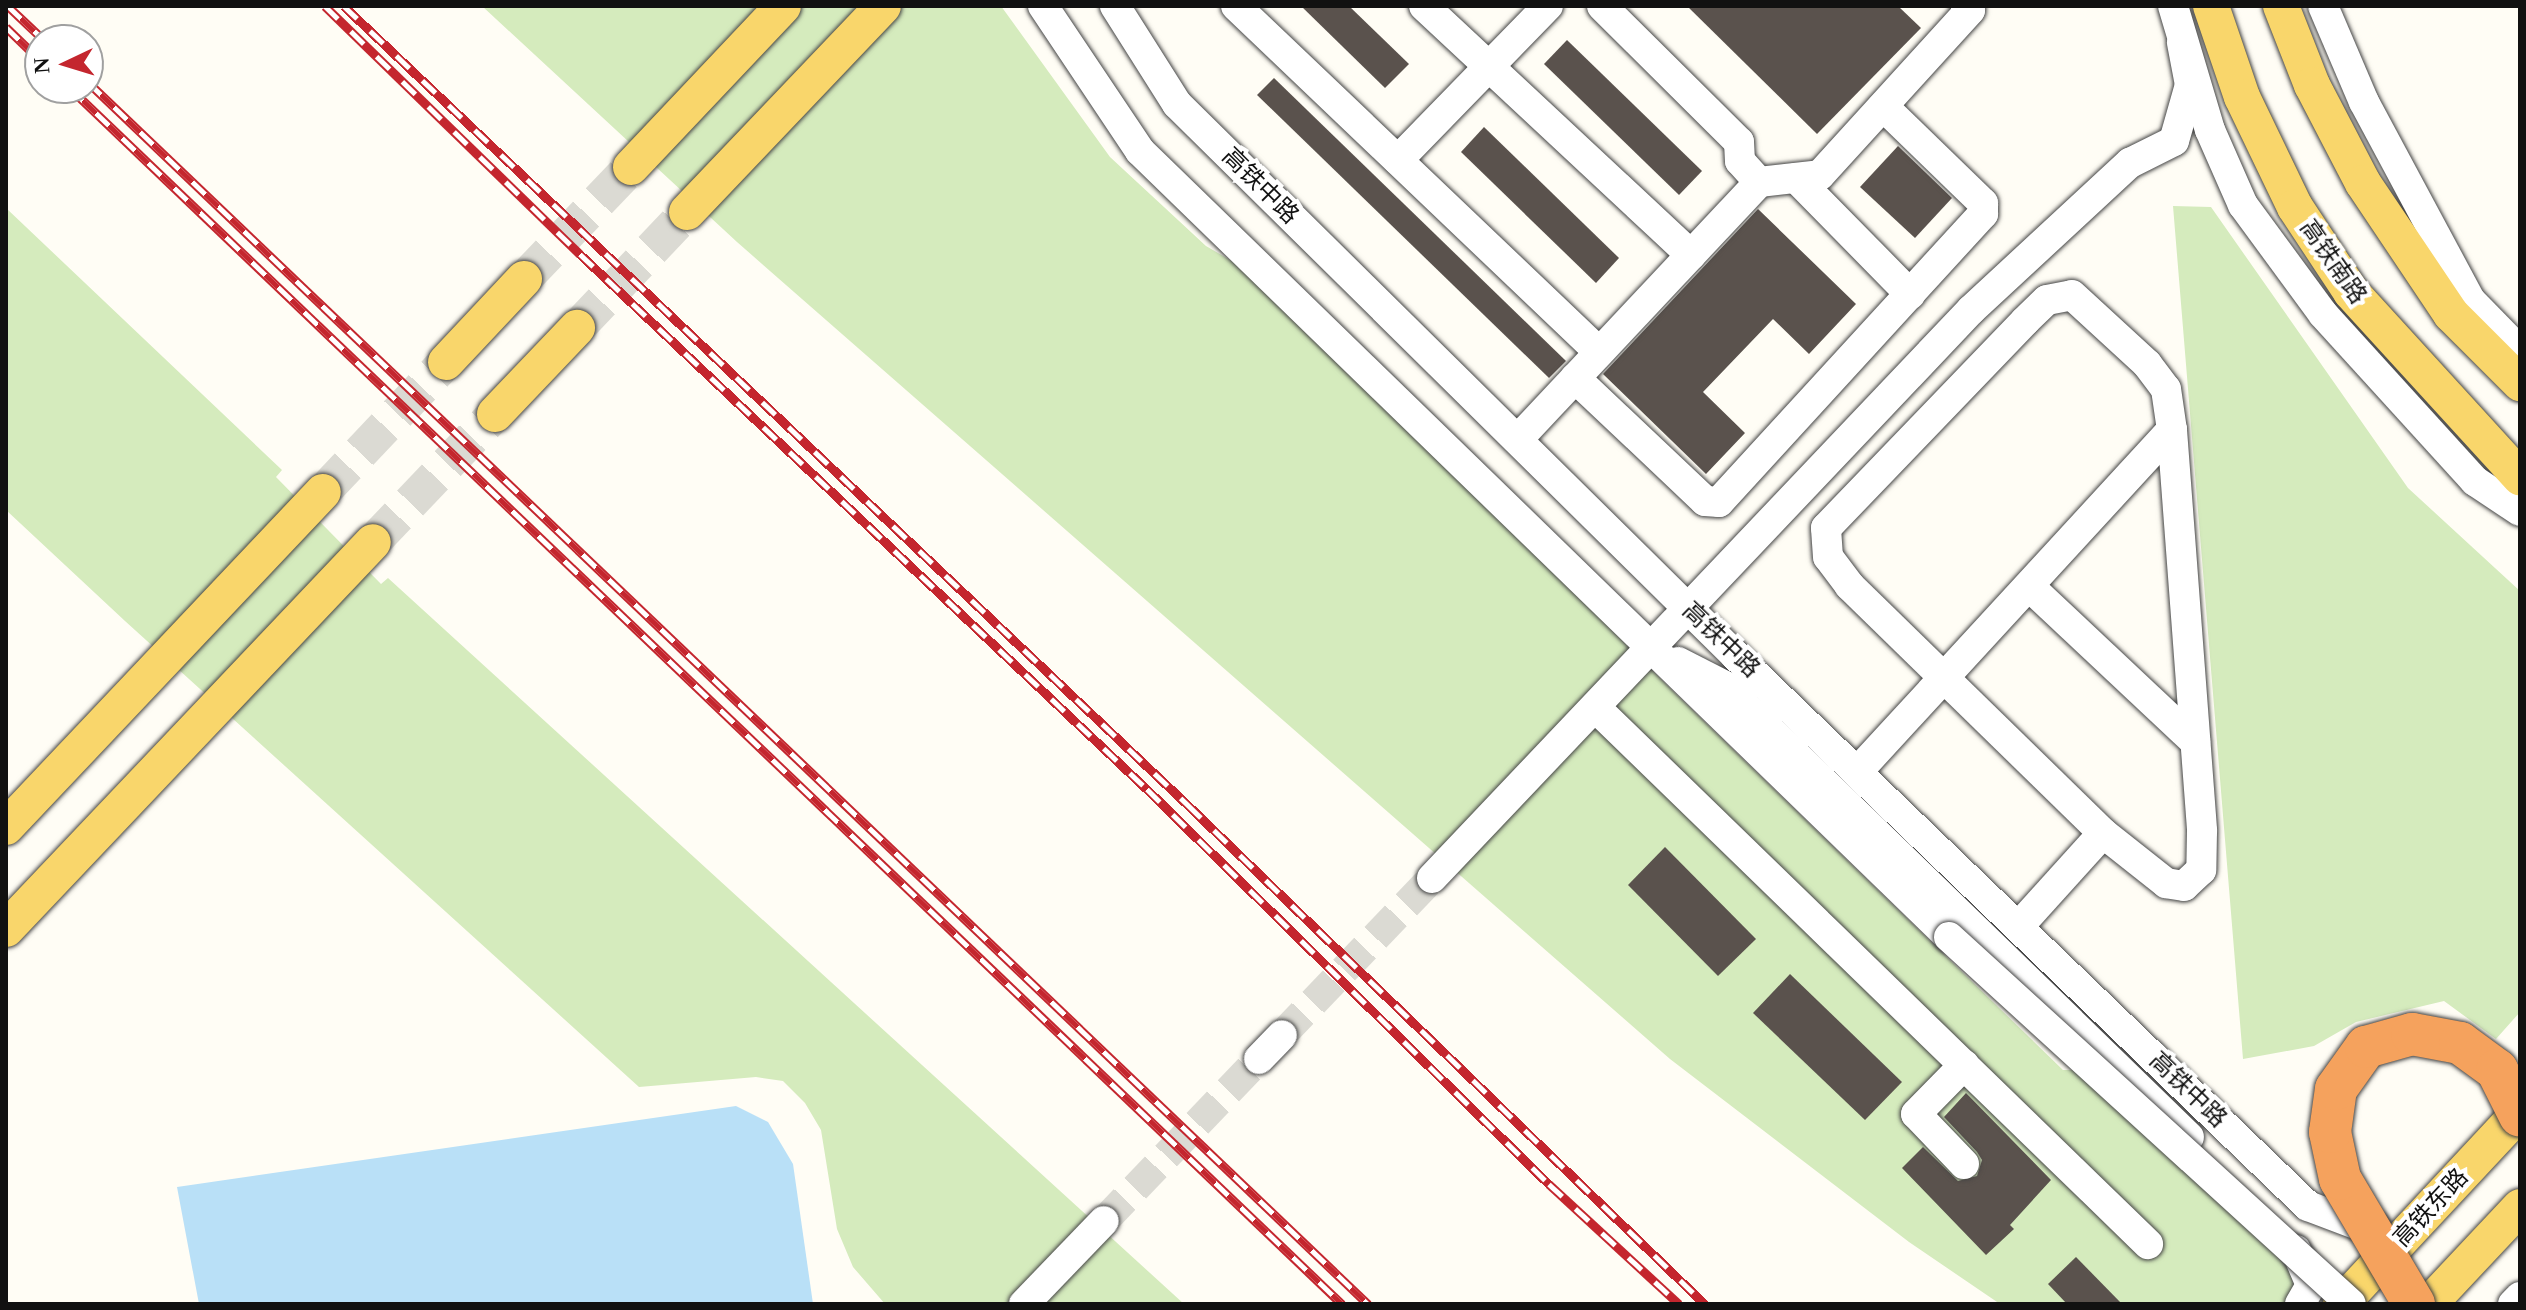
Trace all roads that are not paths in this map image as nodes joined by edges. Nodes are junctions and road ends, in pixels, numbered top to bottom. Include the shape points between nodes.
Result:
1 (783, 6) edge
2 (883, 6) edge
3 (1043, 6) edge
4 (1115, 6) edge
5 (1236, 6) edge
6 (1424, 6) edge
7 (1548, 6) edge
8 (1602, 6) edge
9 (1966, 6) edge
10 (2173, 6) edge
11 (2211, 6) edge
12 (2281, 6) edge
13 (2323, 6) edge
14 (2182, 43) junction
15 (1488, 66) junction
16 (1883, 106) junction
17 (2174, 141) junction
18 (1398, 160) junction
19 (631, 167) tunnel mouth
20 (1796, 178) junction
21 (1759, 182) junction
22 (2243, 205) junction
23 (687, 212) tunnel mouth
24 (1691, 255) junction
25 (524, 279) tunnel mouth
26 (1910, 294) junction
27 (577, 328) tunnel mouth
28 (1599, 352) junction
29 (446, 362) tunnel mouth
30 (2512, 365) edge
31 (1575, 378) junction
32 (495, 414) tunnel mouth
33 (2172, 430) junction
34 (1518, 439) junction
35 (2520, 477) edge
36 (323, 492) tunnel mouth
37 (2520, 511) edge
38 (373, 542) tunnel mouth
39 (2029, 586) junction
40 (1687, 607) junction
41 (1651, 649) junction
42 (1944, 678) junction
43 (1595, 707) junction
44 (2195, 742) junction
45 (1858, 771) junction
46 (6, 827) edge
47 (2103, 833) junction
48 (1432, 878) tunnel mouth
49 (2019, 926) junction
50 (6, 929) edge
51 (1282, 1035) tunnel mouth
52 (1259, 1059) tunnel mouth
53 (1964, 1065) junction
54 (2520, 1114) edge
55 (1964, 1164) dead end
56 (2520, 1207) edge
57 (2427, 1214) junction
58 (1104, 1221) tunnel mouth
59 (2148, 1244) dead end
60 (2520, 1297) edge
61 (1024, 1304) edge
62 (2300, 1304) edge
63 (2341, 1304) edge
64 (2351, 1304) edge
65 (2414, 1304) edge
66 (2429, 1304) edge
67 (2513, 1304) edge

1 - 19 main road
2 - 23 main road
3 - 41 street, 高铁中路 via 1140,151
4 - 34 street, 高铁中路 via 1177,104
5 - 18 street
6 - 15 street
7 - 15 street
8 - 21 street via 1739,142 1740,161
9 - 16 street via 1970,10
10 - 14 street
11 - 35 main road, 高铁南路 via 2248,110 2295,207 2351,292
12 - 30 main road via 2312,85 2363,183 2451,314
13 - 30 street via 2364,102 2470,300
14 - 17 street via 2190,85
14 - 22 street via 2210,130
15 - 18 street
15 - 24 street
16 - 20 street via 1820,175
16 - 26 street via 1983,203 1983,214
17 - 22 street via 2218,167
17 - 40 street via 2130,163 1971,310
18 - 28 street
20 - 21 street
20 - 26 street
21 - 24 street
22 - 37 street via 2323,314 2475,481
24 - 28 street
25 - 29 main road
26 - 31 street via 1719,502 1705,501
27 - 32 main road
28 - 31 street
31 - 34 street
33 - 39 street
33 - 42 street via 2166,389 2147,364 2072,295 2047,300 1826,528 1828,557 1835,567
33 - 44 street
34 - 40 street, 高铁中路
36 - 46 main road
38 - 50 main road
39 - 42 street
39 - 44 street
40 - 41 street
40 - 45 street, 高铁中路
41 - 43 street
41 - 62 street, 高铁中路 via 1725,686 2290,1236 2311,1285
41 - 64 street, 高铁中路, bridge via 1949,937
42 - 45 street
42 - 47 street
43 - 48 street
43 - 53 street
44 - 47 street via 2201,870 2184,886 2166,883
45 - 49 street, 高铁中路
47 - 49 street
49 - 57 street, 高铁中路 via 2308,1206 2369,1229
51 - 52 street
53 - 55 street via 1916,1114
53 - 59 street
54 - 57 main road, 高铁东路
54 - 65 highway, bridge via 2497,1070 2460,1043 2412,1034 2366,1047 2336,1089 2330,1132 2340,1179
56 - 66 main road
57 - 63 main road, 高铁东路
58 - 61 street
60 - 67 street

